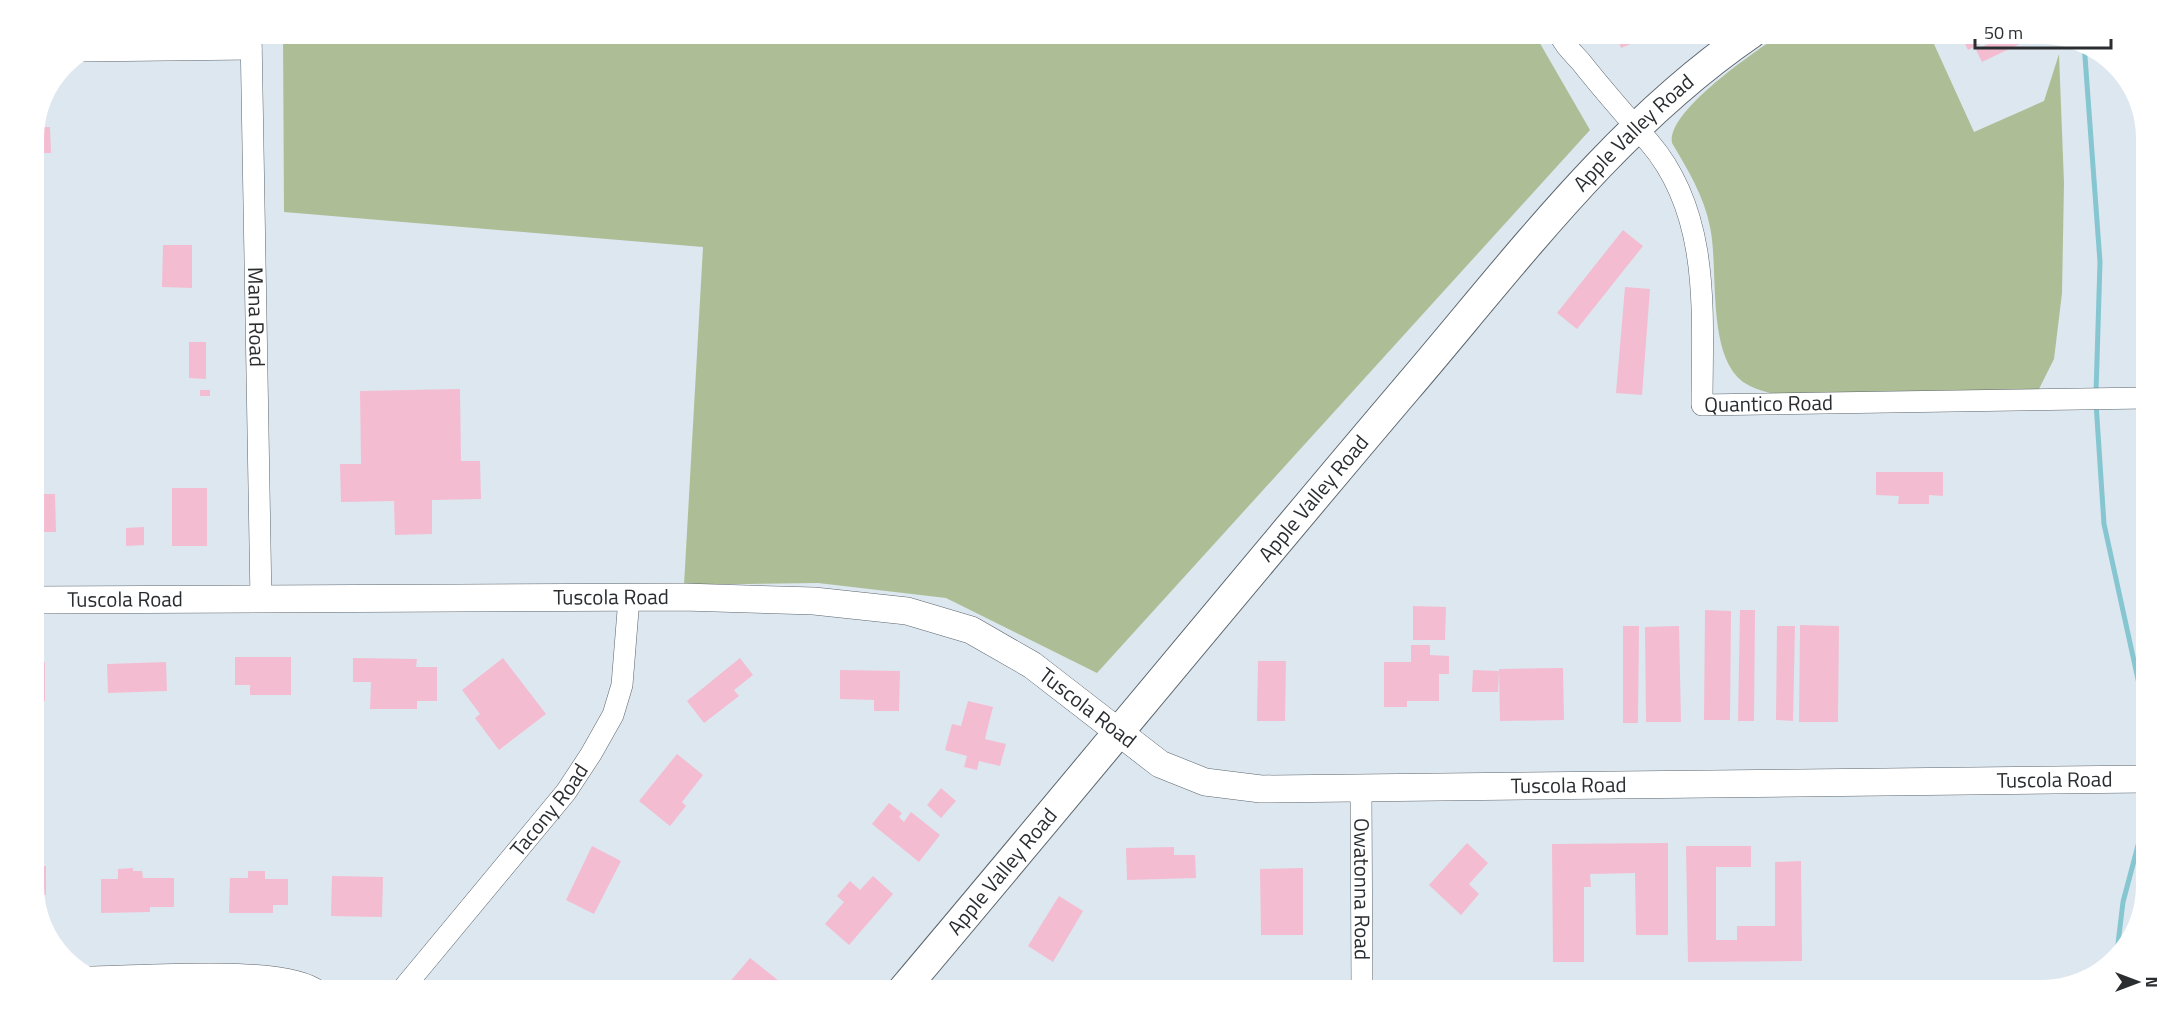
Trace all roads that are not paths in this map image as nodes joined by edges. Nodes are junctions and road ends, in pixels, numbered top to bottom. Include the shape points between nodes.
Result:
1 (201, 44) edge
2 (251, 44) edge
3 (1567, 44) edge
4 (1735, 44) edge
5 (105, 50) edge
6 (1636, 127) junction
7 (2135, 398) edge
8 (629, 598) junction
9 (44, 600) edge
10 (261, 601) junction
11 (1119, 733) junction
12 (2136, 779) edge
13 (1361, 789) junction
14 (112, 977) edge
15 (290, 980) edge
16 (410, 980) edge
17 (911, 980) edge
18 (1362, 980) edge

1 - 5 street
2 - 10 street, Mana Road
3 - 6 street, Quantico Road via 1618,111
4 - 6 main road, Apple Valley Road
6 - 7 street, Quantico Road via 1674,176 1694,226 1702,296 1702,405
6 - 11 main road, Apple Valley Road via 1531,242
8 - 10 street, Tuscola Road
8 - 11 street, Tuscola Road via 814,601 907,612 972,630 1032,665
8 - 16 street, Tacony Road via 622,685 613,715 591,754 566,792
9 - 10 street, Tuscola Road
11 - 13 street, Tuscola Road via 1160,764 1205,783 1261,789
11 - 17 main road, Apple Valley Road
12 - 13 street, Tuscola Road
13 - 18 street, Owatonna Road
14 - 15 street via 257,975

